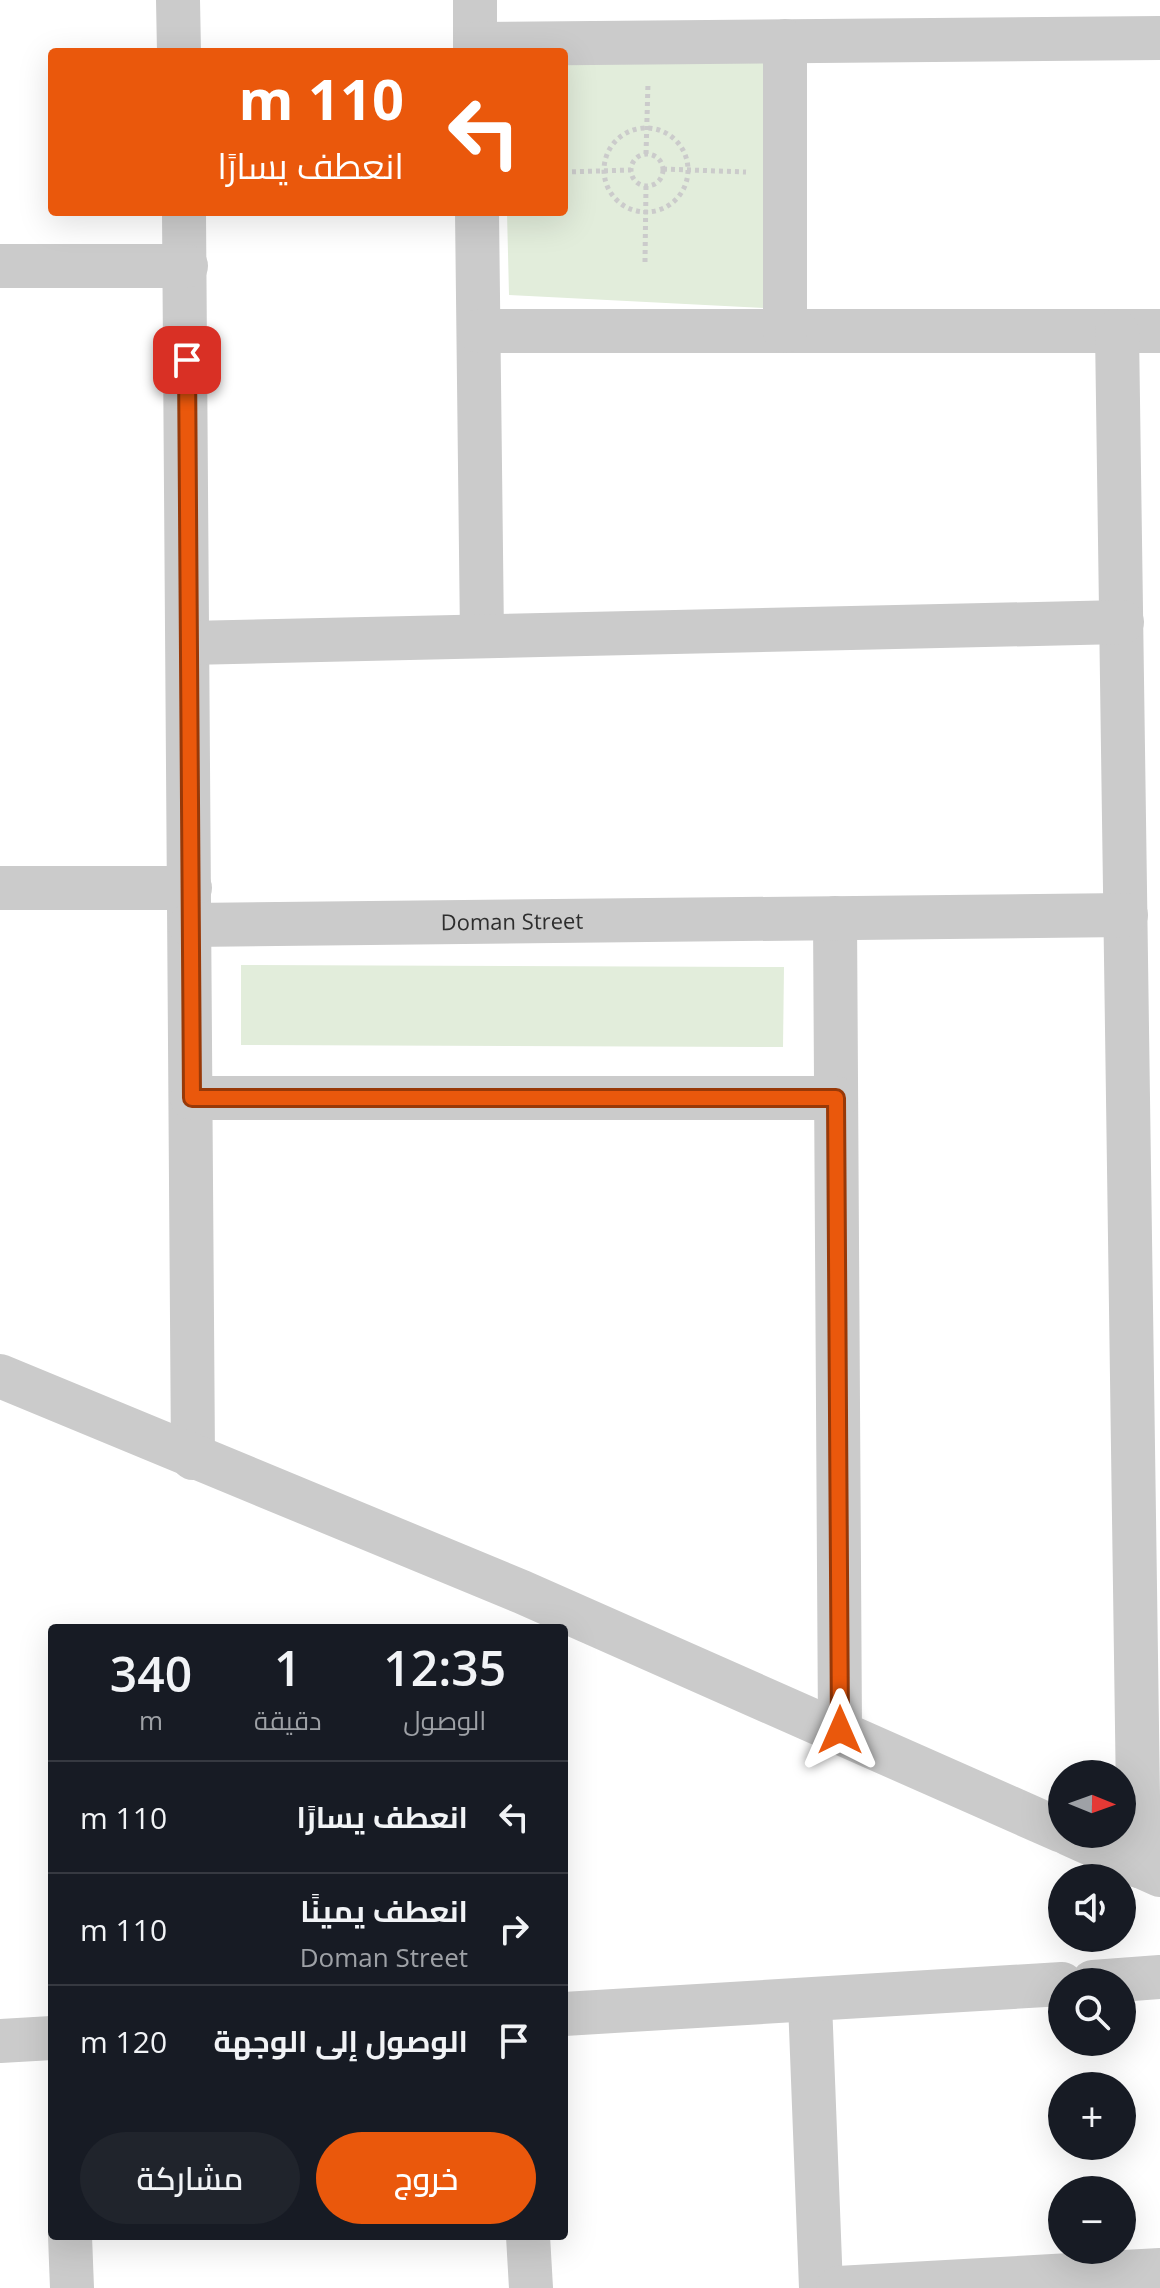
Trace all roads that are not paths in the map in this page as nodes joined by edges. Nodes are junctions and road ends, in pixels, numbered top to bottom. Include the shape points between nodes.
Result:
1 (178, 0) edge
2 (475, 0) edge
3 (1112, 19) edge
4 (1160, 38) edge
5 (785, 41) junction
6 (179, 48) edge
7 (475, 48) edge
8 (184, 216) edge
9 (477, 216) edge
10 (0, 266) edge
11 (186, 266) junction
12 (479, 331) junction
13 (785, 331) junction
14 (1117, 331) junction
15 (1160, 331) edge
16 (1122, 622) junction
17 (482, 636) junction
18 (188, 643) junction
19 (0, 888) edge
20 (190, 906) junction
21 (1126, 915) junction
22 (835, 918) junction
23 (192, 1098) junction
24 (836, 1098) junction
25 (1144, 1100) edge
26 (0, 1376) edge
27 (193, 1458) junction
28 (840, 1730) junction
29 (1048, 1825) edge
30 (1100, 1848) edge
31 (1150, 1870) edge
32 (1160, 1977) edge
33 (1136, 1979) edge
34 (1048, 1985) edge
35 (810, 2002) junction
36 (568, 2014) edge
37 (48, 2038) edge
38 (0, 2041) edge
39 (70, 2240) edge
40 (528, 2240) edge
41 (1160, 2270) edge
42 (1111, 2281) edge
43 (72, 2288) edge
44 (531, 2288) edge
45 (821, 2288) edge
46 (838, 2288) edge

1 - 6 street
2 - 7 street
3 - 4 street
3 - 5 street
5 - 7 street
5 - 13 street
8 - 11 street
9 - 12 street
10 - 11 street
11 - 18 street
12 - 13 street
12 - 17 street
13 - 14 street
14 - 15 street
14 - 16 street
16 - 17 street
16 - 21 street
17 - 18 street
18 - 20 street
19 - 20 street, Doman Street
20 - 22 street, Doman Street
20 - 23 street
21 - 22 street, Doman Street
21 - 25 street
22 - 24 street
23 - 24 street
23 - 27 street
24 - 28 street
25 - 31 street
26 - 27 street
27 - 28 street
28 - 29 street
30 - 31 street
32 - 33 street
34 - 35 street
35 - 36 street
35 - 45 street
37 - 38 street
39 - 43 street
40 - 44 street
41 - 42 street
42 - 46 street

